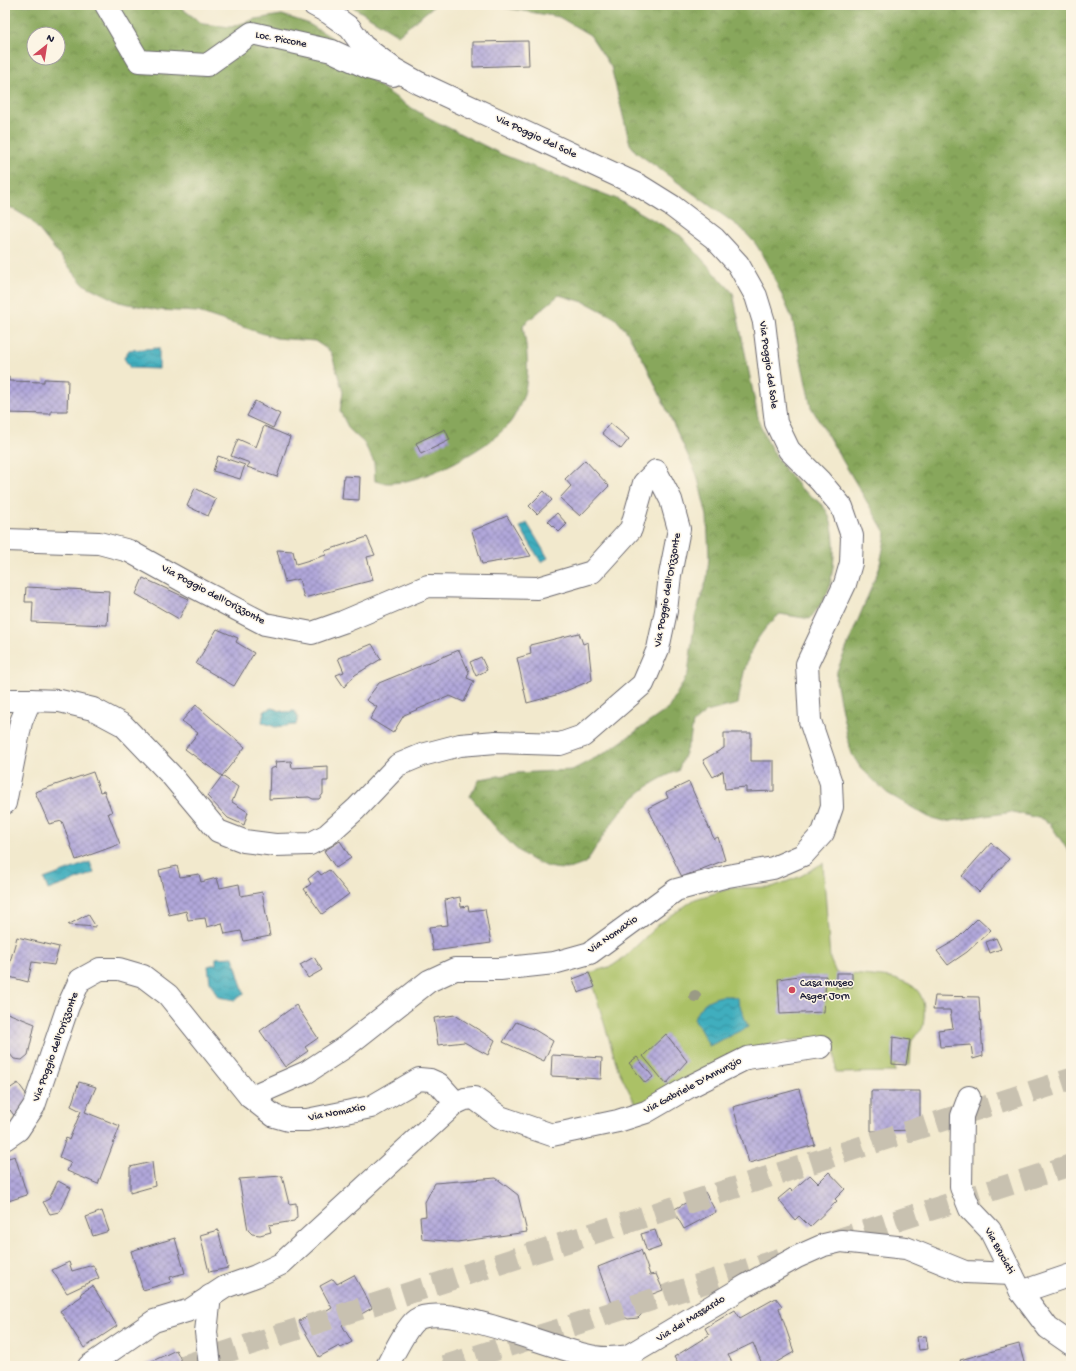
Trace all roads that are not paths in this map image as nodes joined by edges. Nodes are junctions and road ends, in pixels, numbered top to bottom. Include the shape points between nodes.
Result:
1 (106, 5) edge
2 (314, 5) edge
3 (419, 83) junction
4 (5, 540) edge
5 (5, 700) edge
6 (30, 700) junction
7 (5, 803) edge
8 (803, 856) joint
9 (821, 1047) dead end
10 (250, 1097) junction
11 (969, 1097) dead end
12 (456, 1103) junction
13 (5, 1139) edge
14 (1071, 1275) edge
15 (1016, 1283) junction
16 (210, 1296) junction
17 (1071, 1344) edge
18 (89, 1366) edge
19 (210, 1366) edge
20 (387, 1366) edge

1 - 3 street, Loc. Piccone via 139,61 207,65 252,33 332,51 370,69
2 - 3 street, Via Poggio del Sole via 350,28 363,46 394,69
3 - 8 street, Via Poggio del Sole via 640,186 672,206 714,238 738,264 756,296 764,322 776,423 789,450 820,480 842,507 852,536 851,563 845,584 807,664 810,722 831,783 832,807 823,833
4 - 6 street, Via Poggio dell'Orizzonte via 99,543 129,551 265,624 312,633 428,586 538,588 592,572 631,529 644,483 656,471 671,500 679,529 658,649 643,684 583,736 560,744 496,742 460,745 422,755 398,765 356,809 327,835 310,844 275,845 244,841 218,831 172,776 123,725 93,709 60,701
5 - 6 street, Via Poggio dell'Orizzonte
6 - 7 street via 21,722
8 - 10 street, Via Nomaxio via 773,868 728,876 676,890 590,953 554,963 500,969 455,969 429,981 345,1047 307,1072
9 - 12 street, Via Gabriele D'Annunzio via 747,1058 646,1112 618,1121 552,1135 500,1117 474,1098
10 - 12 street, Via Nomaxio via 274,1116 288,1120 307,1120 371,1107 419,1079 424,1079 438,1084
10 - 13 street, Via Poggio dell'Orizzonte via 168,995 143,976 119,969 100,969 80,980 68,1006 34,1106 18,1130
11 - 15 street, Via Bruciati via 962,1116 961,1187 970,1209 990,1230
12 - 16 street via 280,1264
14 - 15 street
15 - 17 street, Via Bruciati via 1048,1328
15 - 20 street, Via dei Massardo via 965,1272 906,1248 841,1240 824,1245 746,1285 628,1356 612,1359 594,1357 548,1346 479,1322 433,1315 416,1320
16 - 18 street via 190,1310 154,1321
16 - 19 street via 206,1332

